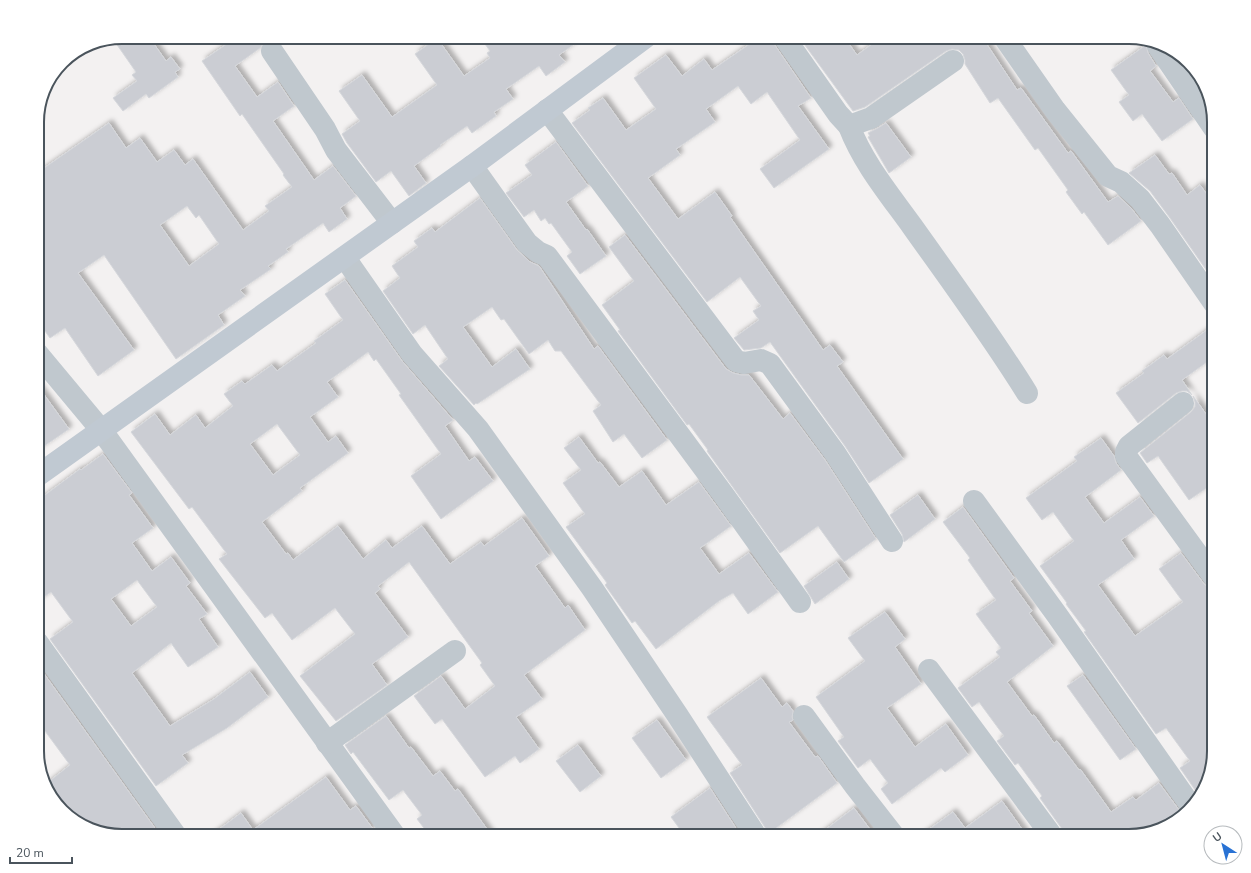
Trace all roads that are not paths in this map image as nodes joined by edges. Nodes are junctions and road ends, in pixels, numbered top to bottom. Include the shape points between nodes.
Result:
1 (637, 44) edge
2 (789, 44) edge
3 (1009, 44) edge
4 (272, 51) dead end
5 (1162, 51) edge
6 (953, 61) dead end
7 (547, 110) junction
8 (1207, 117) edge
9 (849, 126) junction
10 (472, 166) junction
11 (392, 223) junction
12 (345, 258) junction
13 (1207, 293) edge
14 (44, 361) edge
15 (1027, 393) dead end
16 (1183, 403) dead end
17 (102, 431) junction
18 (44, 471) edge
19 (974, 501) dead end
20 (892, 541) dead end
21 (1207, 567) edge
22 (800, 602) dead end
23 (455, 651) dead end
24 (44, 652) edge
25 (929, 670) dead end
26 (804, 716) dead end
27 (327, 742) junction
28 (1188, 802) edge
29 (171, 829) edge
30 (390, 829) edge
31 (751, 829) edge
32 (889, 829) edge
33 (1047, 829) edge

1 - 7 street
2 - 9 street via 833,109
3 - 13 street via 1055,110 1108,176 1121,182 1144,204
4 - 11 street via 325,129 336,150
5 - 8 street
6 - 9 street via 871,118
7 - 10 street
7 - 20 street via 736,361 744,363 761,360 770,364 835,453
9 - 15 street via 855,142 877,176 1006,359
10 - 11 street
10 - 22 street via 527,243 547,256
11 - 12 street
12 - 17 street
12 - 31 street via 412,354 478,429 592,588
14 - 17 street
16 - 21 street via 1129,446 1126,456
17 - 18 street
17 - 27 street
19 - 28 street
23 - 27 street
24 - 29 street
25 - 33 street
26 - 32 street
27 - 30 street

